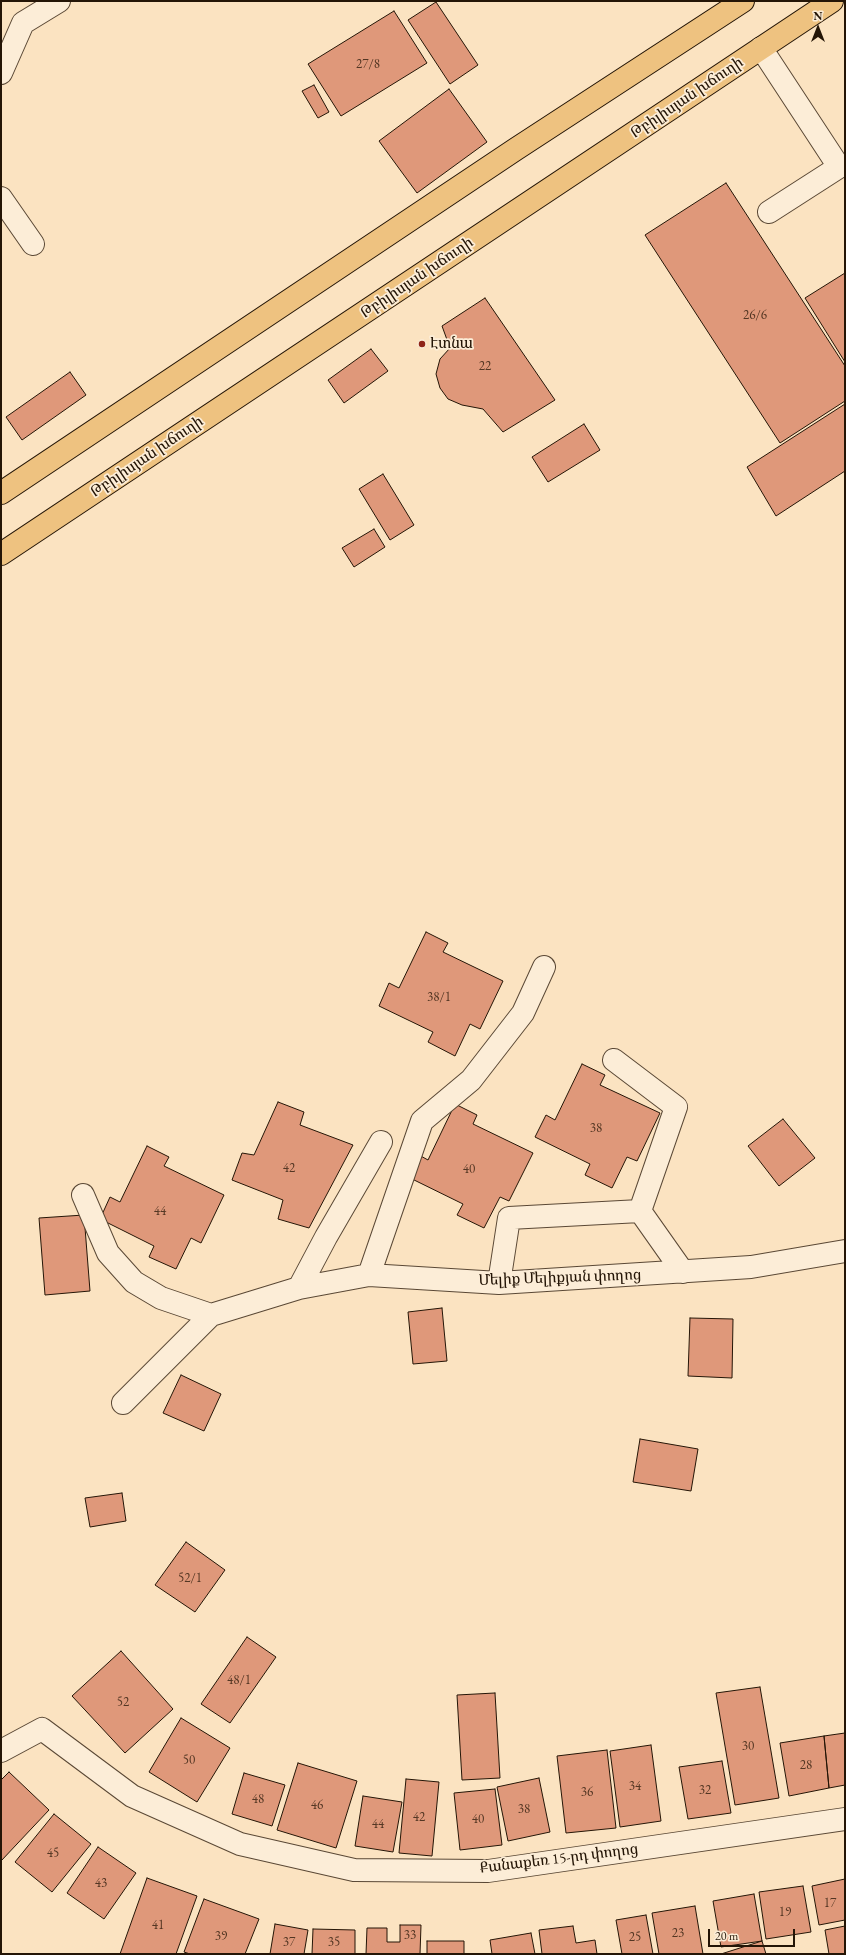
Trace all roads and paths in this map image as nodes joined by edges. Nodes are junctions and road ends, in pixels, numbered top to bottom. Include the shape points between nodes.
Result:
1 (59, 1) edge
2 (743, 1) edge
3 (832, 1) edge
4 (761, 48) junction
5 (1, 73) edge
6 (842, 165) edge
7 (1, 198) edge
8 (769, 212) dead end
9 (33, 244) dead end
10 (1, 493) edge
11 (1, 554) edge
12 (544, 967) dead end
13 (614, 1060) dead end
14 (381, 1142) dead end
15 (83, 1195) dead end
16 (640, 1211) junction
17 (845, 1251) edge
18 (683, 1272) junction
19 (369, 1275) junction
20 (499, 1283) junction
21 (299, 1288) junction
22 (211, 1315) junction
23 (123, 1403) dead end
24 (1, 1751) edge
25 (845, 1819) edge

1 - 5 street via 23,23
2 - 10 main road via 516,149
3 - 4 main road, Թբիլիսյան խճուղի
4 - 6 street
4 - 11 main road, Թբիլիսյան խճուղի
6 - 8 street
7 - 9 street
12 - 19 street via 523,1013 471,1080 422,1121
13 - 16 street via 676,1107
14 - 21 street
15 - 22 street via 108,1253 134,1282 162,1298
16 - 18 street
16 - 20 street via 509,1218
17 - 18 street, Մելիք Մելիքյան փողոց via 751,1267
18 - 20 street, Մելիք Մելիքյան փողոց
19 - 20 street, Մելիք Մելիքյան փողոց
19 - 21 street, Մելիք Մելիքյան փողոց
21 - 22 street, Մելիք Մելիքյան փողոց
22 - 23 street, Մելիք Մելիքյան փողոց
24 - 25 street, Քանաքեռ 15-րդ փողոց via 42,1729 132,1796 240,1844 354,1870 488,1871

